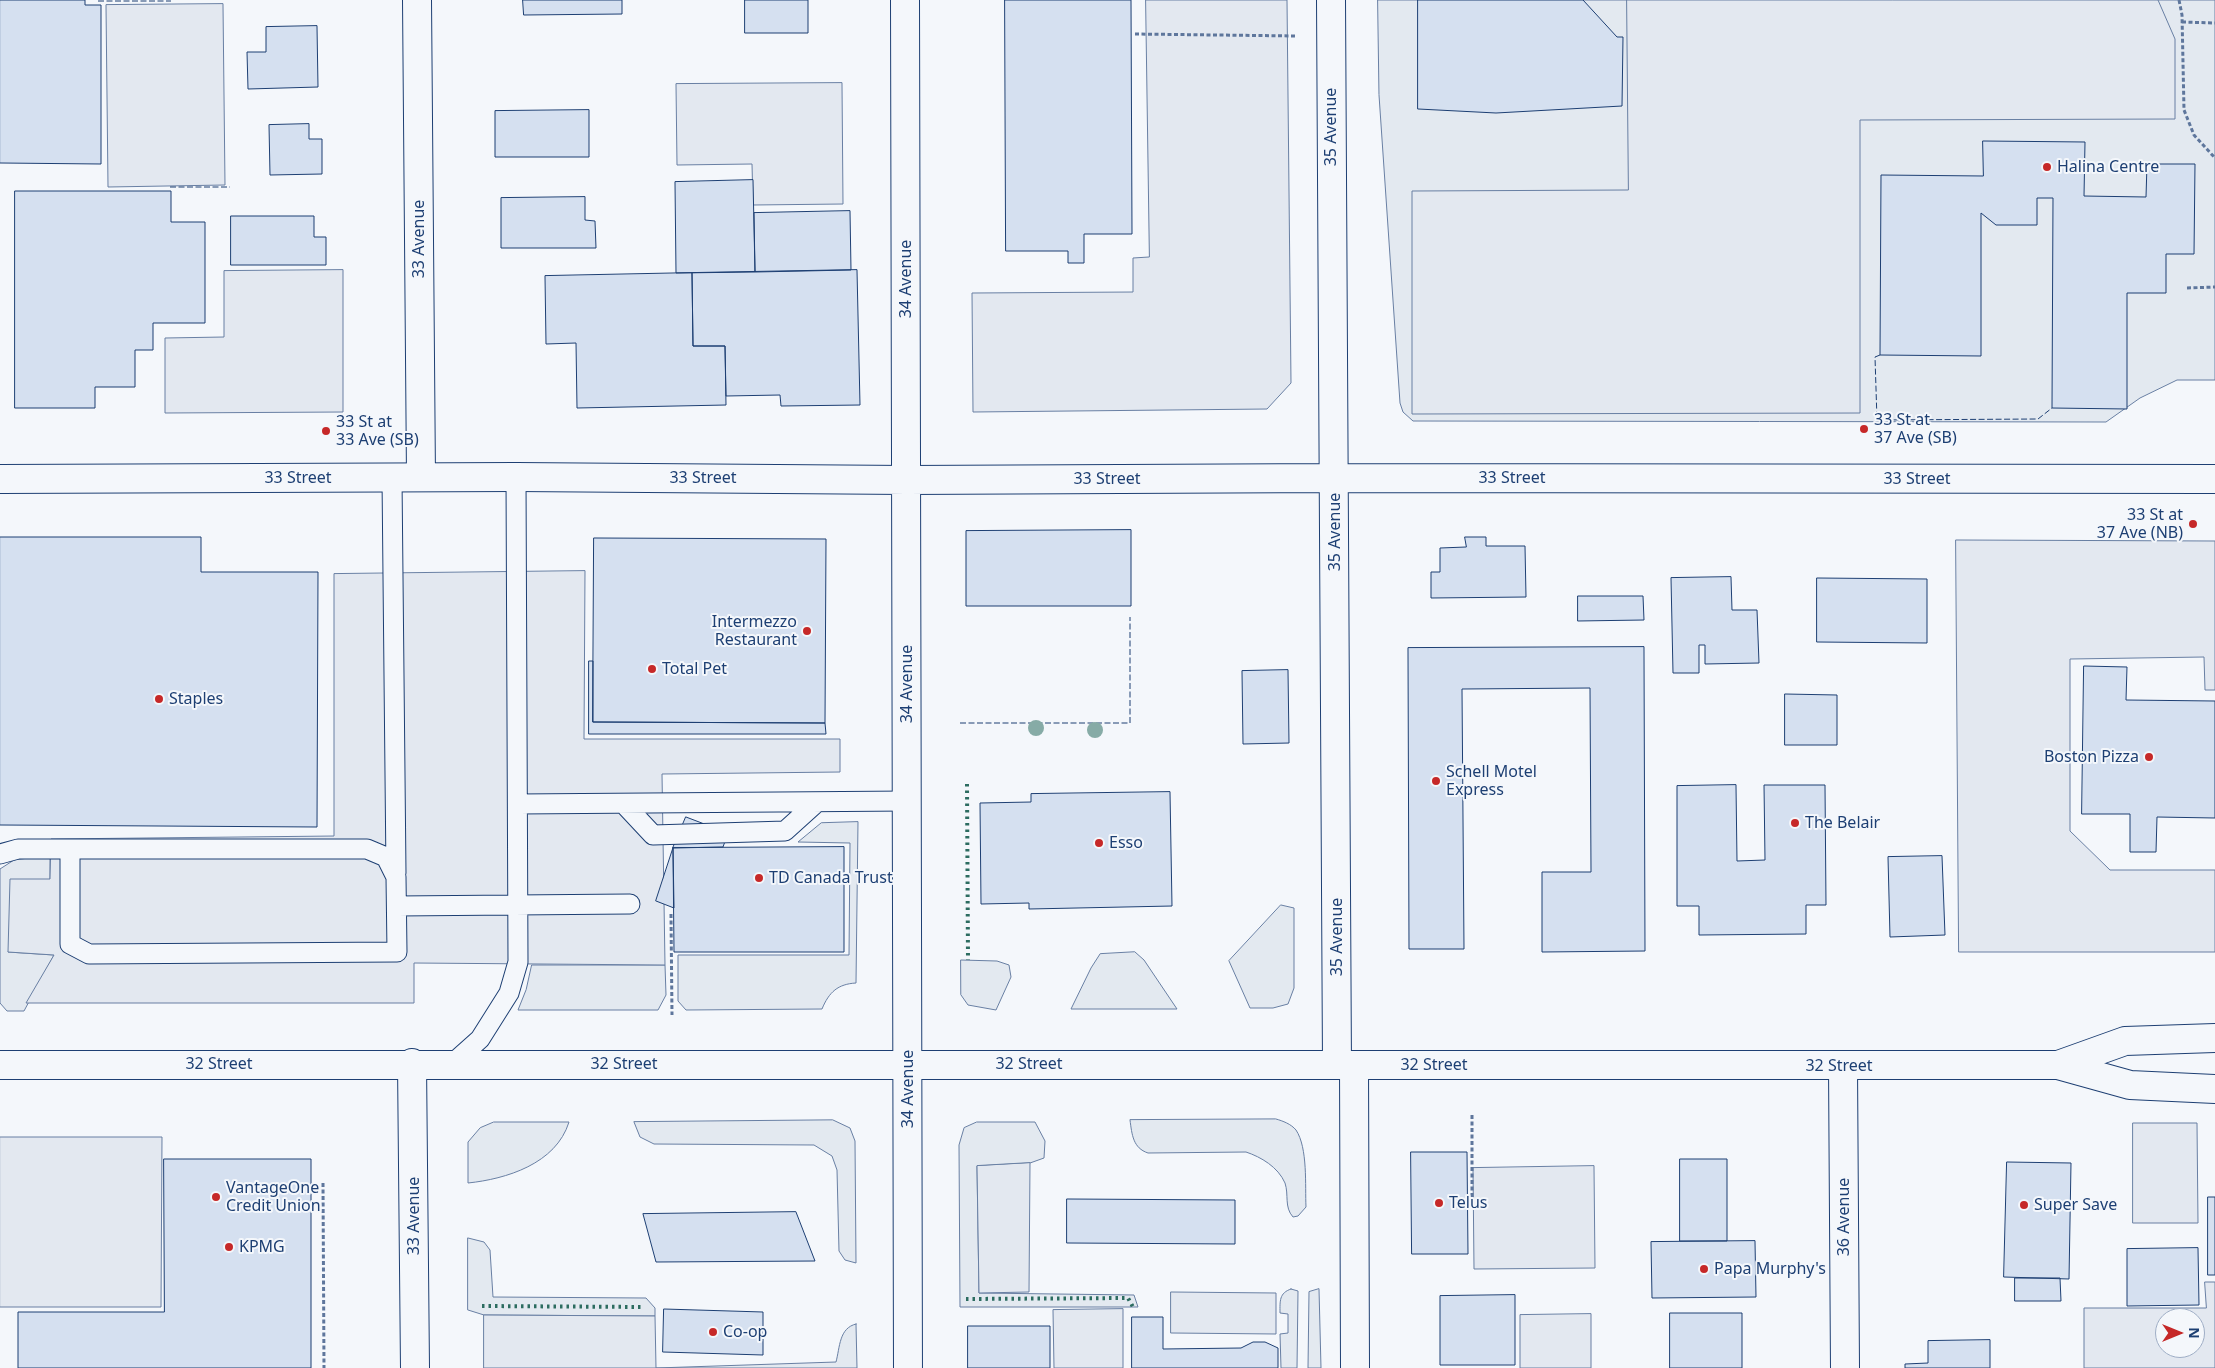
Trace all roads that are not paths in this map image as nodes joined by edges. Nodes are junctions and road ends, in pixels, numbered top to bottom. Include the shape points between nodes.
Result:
1 (417, 0) edge
2 (905, 0) edge
3 (1331, 0) edge
4 (421, 477) junction
5 (516, 477) junction
6 (392, 478) junction
7 (1334, 478) junction
8 (2215, 479) edge
9 (0, 480) edge
10 (907, 480) junction
11 (908, 801) junction
12 (816, 803) junction
13 (518, 804) junction
14 (624, 804) junction
15 (70, 849) junction
16 (0, 854) edge
17 (396, 877) junction
18 (630, 904) dead end
19 (518, 905) junction
20 (397, 906) junction
21 (2215, 1038) edge
22 (412, 1063) junction
23 (452, 1064) junction
24 (908, 1064) junction
25 (0, 1065) edge
26 (1346, 1065) junction
27 (2058, 1065) junction
28 (1843, 1066) junction
29 (2215, 1089) edge
30 (415, 1368) edge
31 (908, 1368) edge
32 (1355, 1368) edge
33 (1845, 1368) edge

1 - 4 main road, 33 Avenue
2 - 10 main road, 34 Avenue
3 - 7 main road, 35 Avenue
4 - 5 main road, 33 Street
4 - 6 main road, 33 Street
5 - 10 main road, 33 Street
5 - 13 lane
6 - 9 main road, 33 Street
6 - 17 lane
7 - 8 main road, 33 Street
7 - 10 main road, 33 Street
7 - 26 main road, 35 Avenue
10 - 11 main road, 34 Avenue
11 - 12 lane
11 - 24 main road, 34 Avenue
12 - 14 lane
12 - 14 lane via 785,831 653,834
13 - 14 lane
13 - 19 lane
15 - 16 lane via 18,849
15 - 17 lane via 367,849 386,857
15 - 20 lane via 70,944 89,954 397,952
17 - 20 lane
18 - 19 lane
19 - 20 lane
19 - 23 lane via 518,962 509,993 480,1039
21 - 27 main road, 32 Street via 2125,1041
22 - 23 main road, 32 Street
22 - 25 main road, 32 Street
22 - 30 main road, 33 Avenue
23 - 24 main road, 32 Street
24 - 26 main road, 32 Street
24 - 31 main road, 34 Avenue
26 - 28 main road, 32 Street
26 - 32 main road, 35 Avenue
27 - 28 main road, 32 Street
27 - 29 main road, 32 Street via 2130,1085
28 - 33 main road, 36 Avenue

